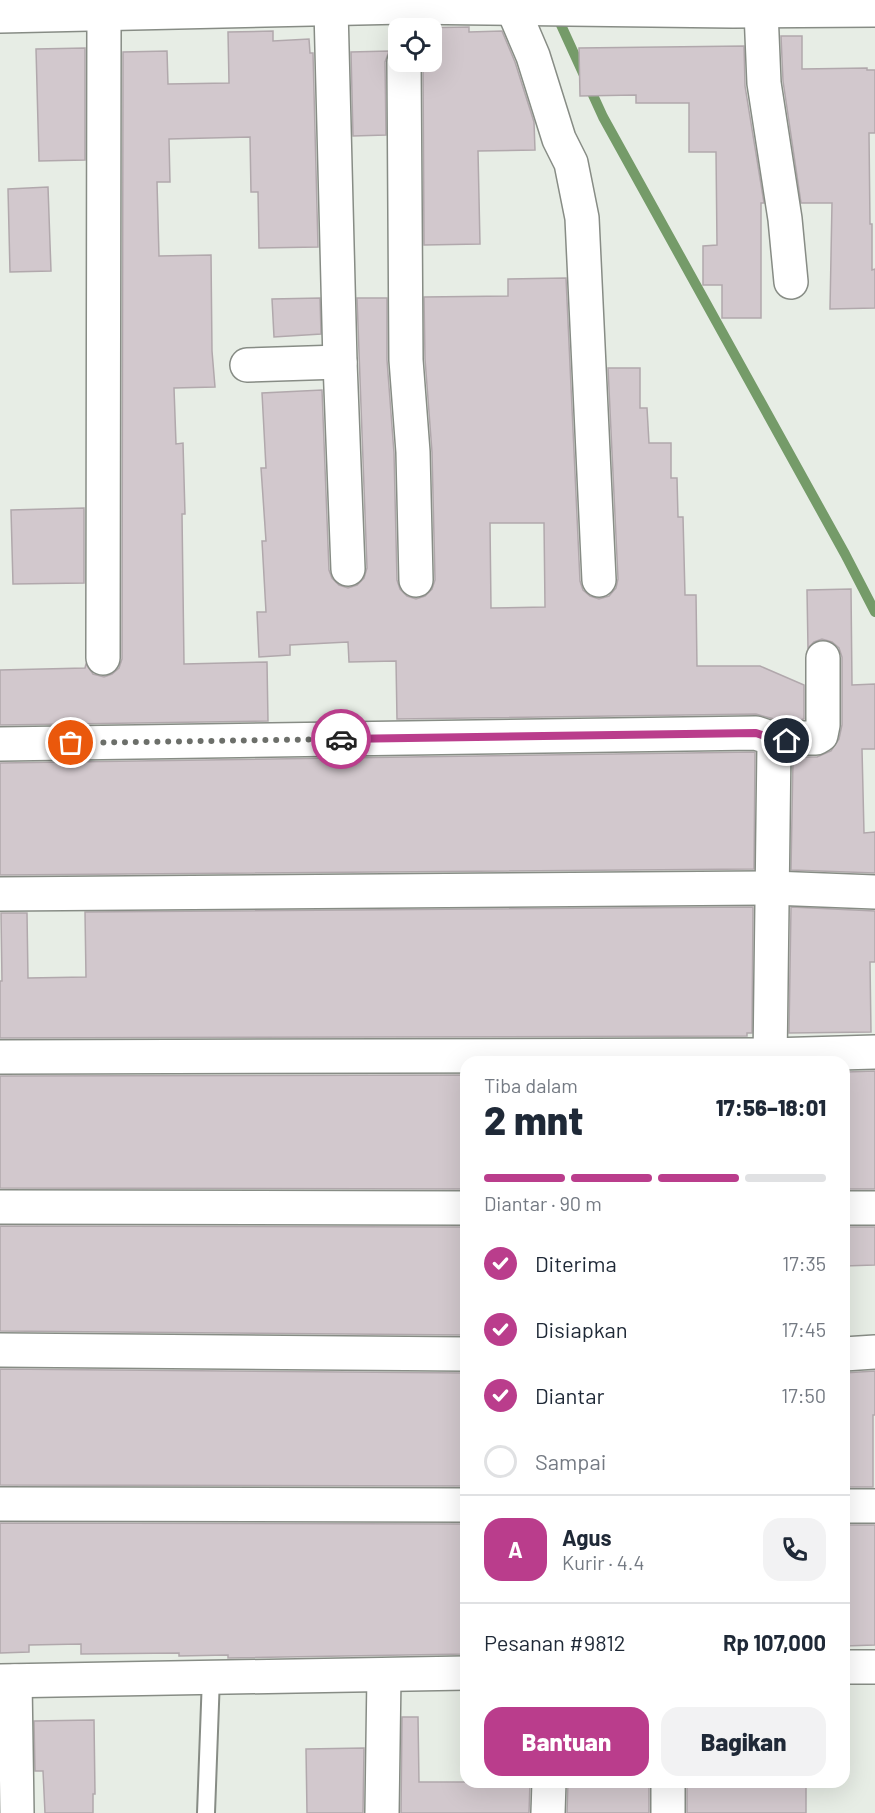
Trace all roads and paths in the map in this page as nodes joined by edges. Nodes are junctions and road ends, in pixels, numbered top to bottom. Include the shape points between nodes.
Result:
1 (369, 4) edge
2 (188, 6) edge
3 (57, 7) edge
4 (743, 7) edge
5 (331, 9) junction
6 (540, 9) junction
7 (875, 10) edge
8 (104, 14) junction
9 (0, 16) edge
10 (404, 18) edge
11 (404, 72) edge
12 (791, 282) dead end
13 (340, 363) junction
14 (247, 365) dead end
15 (348, 569) dead end
16 (416, 580) dead end
17 (598, 580) dead end
18 (103, 658) dead end
19 (824, 658) dead end
20 (0, 744) edge
21 (774, 745) junction
22 (772, 888) junction
23 (875, 892) edge
24 (0, 894) edge
25 (875, 1052) edge
26 (770, 1056) edge
27 (805, 1056) edge
28 (0, 1057) edge
29 (460, 1058) edge
30 (0, 1207) edge
31 (460, 1208) edge
32 (850, 1208) edge
33 (875, 1208) edge
34 (0, 1350) edge
35 (875, 1352) edge
36 (460, 1354) edge
37 (850, 1354) edge
38 (0, 1504) edge
39 (460, 1505) edge
40 (850, 1506) edge
41 (875, 1506) edge
42 (850, 1667) edge
43 (875, 1667) edge
44 (460, 1673) edge
45 (384, 1675) junction
46 (211, 1677) junction
47 (8, 1681) edge
48 (549, 1788) edge
49 (668, 1788) edge
50 (17, 1813) edge
51 (206, 1813) edge
52 (382, 1813) edge
53 (548, 1813) edge
54 (668, 1813) edge

1 - 5 street
1 - 10 street
2 - 5 street
2 - 8 street
3 - 8 street
3 - 9 street
4 - 6 street
4 - 7 street
4 - 12 street via 764,83
5 - 13 street
6 - 10 street
6 - 17 street via 533,56 559,139 571,163 582,218
8 - 18 street
11 - 16 street via 406,360
13 - 14 street
13 - 15 street
19 - 21 street via 821,735
20 - 21 street via 756,733 768,737
21 - 22 street
22 - 23 street
22 - 24 street
22 - 26 street
25 - 27 street
28 - 29 street
30 - 31 street
32 - 33 street
34 - 36 street
35 - 37 street
38 - 39 street
40 - 41 street
42 - 43 street
44 - 45 street
45 - 46 street
45 - 52 street
46 - 47 street
46 - 51 lane
47 - 50 street
48 - 53 street
49 - 54 street

